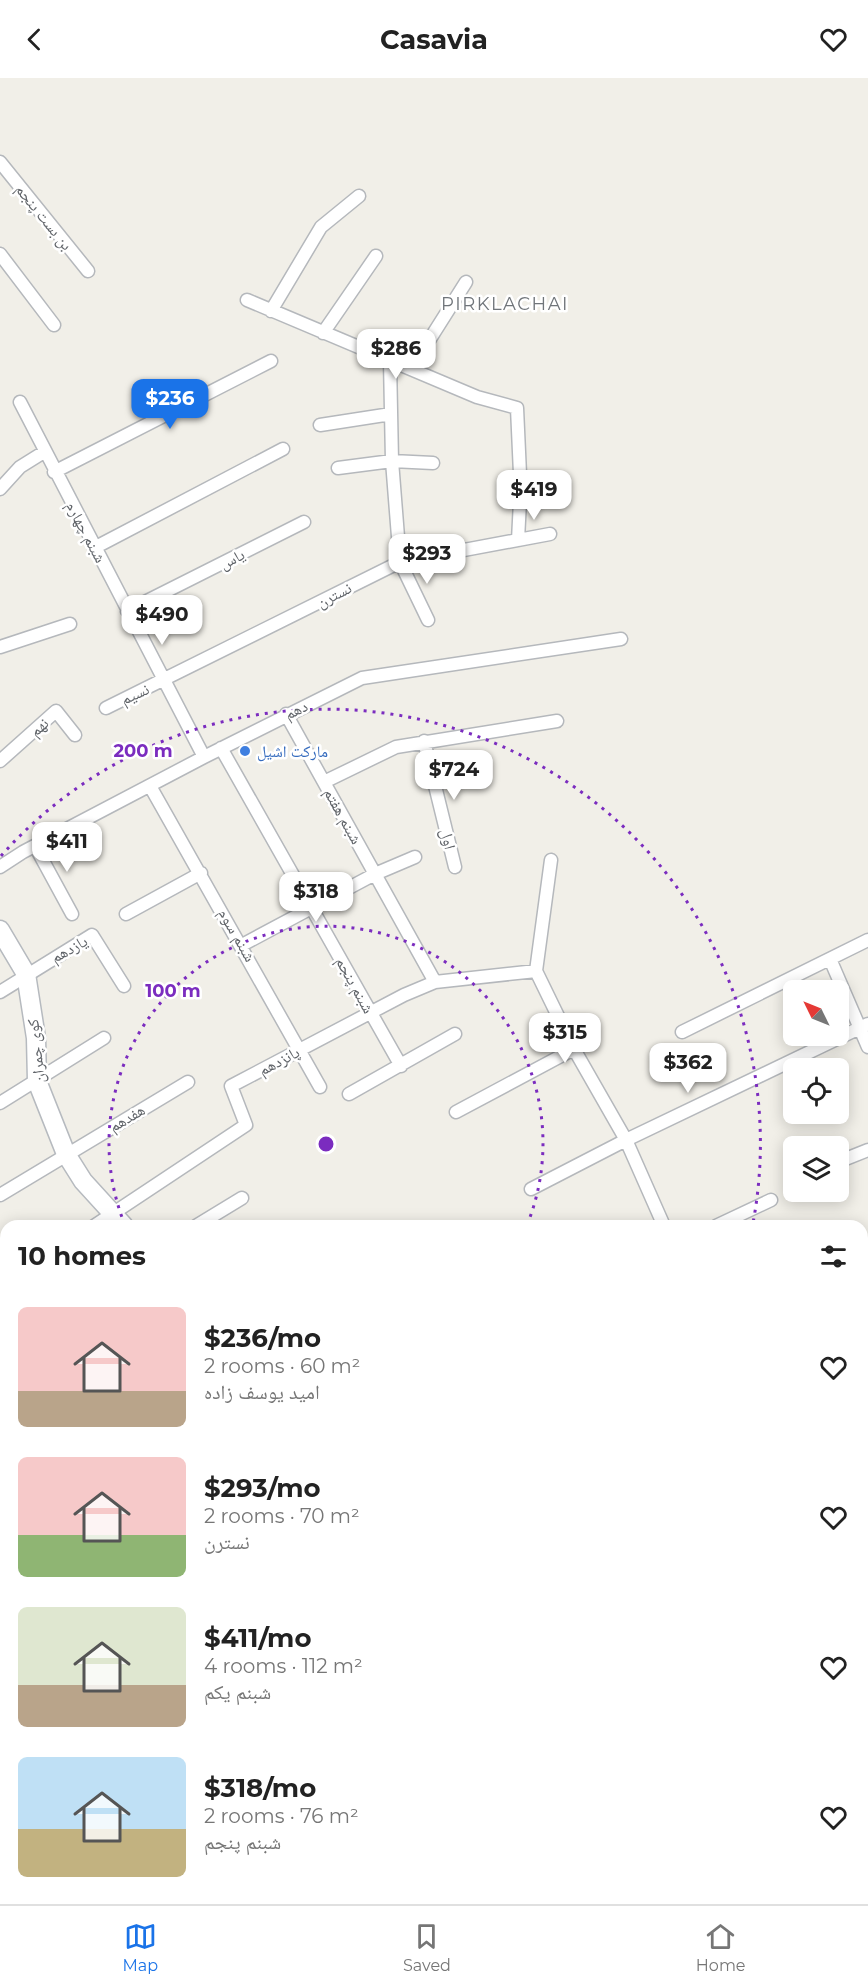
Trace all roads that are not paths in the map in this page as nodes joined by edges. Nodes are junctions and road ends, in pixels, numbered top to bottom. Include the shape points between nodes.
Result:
1 (0, 162) edge
2 (359, 196) dead end
3 (0, 254) edge
4 (376, 256) dead end
5 (88, 272) dead end
6 (466, 282) dead end
7 (247, 300) dead end
8 (271, 310) junction
9 (54, 325) dead end
10 (323, 333) junction
11 (390, 361) junction
12 (271, 362) dead end
13 (411, 369) junction
14 (21, 402) dead end
15 (391, 414) junction
16 (320, 425) dead end
17 (283, 449) dead end
18 (44, 452) junction
19 (392, 461) junction
20 (433, 463) dead end
21 (338, 468) dead end
22 (54, 472) junction
23 (520, 474) dead end
24 (0, 489) edge
25 (520, 501) dead end
26 (304, 522) dead end
27 (550, 534) dead end
28 (518, 540) junction
29 (94, 548) junction
30 (399, 562) junction
31 (127, 611) junction
32 (428, 620) dead end
33 (70, 624) dead end
34 (621, 639) dead end
35 (0, 647) edge
36 (164, 681) junction
37 (106, 708) dead end
38 (286, 714) junction
39 (557, 721) dead end
40 (75, 735) dead end
41 (424, 741) junction
42 (221, 748) junction
43 (204, 757) junction
44 (0, 761) edge
45 (324, 782) junction
46 (150, 786) junction
47 (35, 846) junction
48 (414, 856) dead end
49 (551, 860) dead end
50 (0, 867) edge
51 (455, 867) dead end
52 (201, 873) junction
53 (375, 874) junction
54 (312, 909) junction
55 (72, 914) dead end
56 (126, 914) dead end
57 (0, 930) edge
58 (868, 940) edge
59 (242, 945) junction
60 (830, 959) junction
61 (536, 971) junction
62 (26, 974) junction
63 (435, 982) junction
64 (124, 986) dead end
65 (0, 992) edge
66 (370, 1012) junction
67 (864, 1026) edge
68 (682, 1032) dead end
69 (455, 1035) dead end
70 (104, 1038) dead end
71 (868, 1047) edge
72 (574, 1048) junction
73 (300, 1050) junction
74 (400, 1066) junction
75 (37, 1081) junction
76 (188, 1082) dead end
77 (320, 1087) dead end
78 (349, 1094) dead end
79 (0, 1103) edge
80 (456, 1112) dead end
81 (626, 1140) junction
82 (868, 1150) edge
83 (66, 1154) junction
84 (849, 1158) edge
85 (531, 1189) dead end
86 (0, 1195) edge
87 (242, 1198) dead end
88 (771, 1200) dead end
89 (118, 1219) edge
90 (206, 1220) edge
91 (661, 1220) edge
92 (729, 1220) edge

1 - 5 street, بن بست پنجم
2 - 8 street via 321,227
3 - 9 street
4 - 10 street
6 - 13 street
7 - 8 street
8 - 10 street
10 - 11 street
11 - 13 street
11 - 15 street
12 - 22 street
13 - 23 street via 477,397 517,408
14 - 18 street, شبنم چهارم
15 - 16 street
15 - 19 street
17 - 29 street
18 - 22 street, شبنم چهارم
18 - 24 street via 20,467
19 - 20 street
19 - 21 street
19 - 30 street
22 - 29 street, شبنم چهارم
25 - 28 street
26 - 31 street, یاس
27 - 28 street, نسترن
28 - 30 street, نسترن
29 - 31 street, شبنم چهارم
30 - 32 street
30 - 36 street, نسترن
31 - 36 street, شبنم چهارم
33 - 35 street
34 - 38 street, دهم via 362,678
36 - 37 street, نسیم
36 - 43 street, شبنم چهارم
38 - 42 street, دهم
38 - 45 street, شبنم هفتم
39 - 41 street
40 - 44 street, نهم via 56,711
41 - 45 street via 396,747
41 - 51 street, اول
42 - 43 street, دهم
42 - 54 street, شبنم پنجم
43 - 46 street, دهم
45 - 53 street, شبنم هفتم
46 - 47 street, دهم
46 - 52 street, شبنم سوم
47 - 50 street, دهم
47 - 55 street
48 - 53 street
49 - 61 street
52 - 56 street
52 - 59 street, شبنم سوم
53 - 54 street
53 - 63 street, شبنم هفتم
54 - 59 street
54 - 66 street, شبنم پنجم
57 - 62 main road, کوی چمران
58 - 60 street
59 - 73 street, شبنم سوم
60 - 67 street
60 - 68 street
61 - 63 street, پانزدهم
61 - 72 street
62 - 64 street, یازدهم via 92,935
62 - 65 street
62 - 75 main road, کوی چمران via 36,1038
63 - 66 street, پانزدهم
66 - 73 street, پانزدهم
66 - 74 street, شبنم پنجم
67 - 71 street
67 - 81 street
69 - 74 street
70 - 75 street
72 - 80 street
72 - 81 street
73 - 77 street, شبنم سوم
73 - 89 street, پانزدهم via 231,1086 246,1125
74 - 78 street
75 - 79 street
75 - 83 main road, کوی چمران
76 - 83 street, هفدهم
81 - 85 street
81 - 91 street
82 - 84 street
83 - 86 street, هفدهم
83 - 89 main road, کوی چمران via 83,1181
87 - 90 street
88 - 92 street

